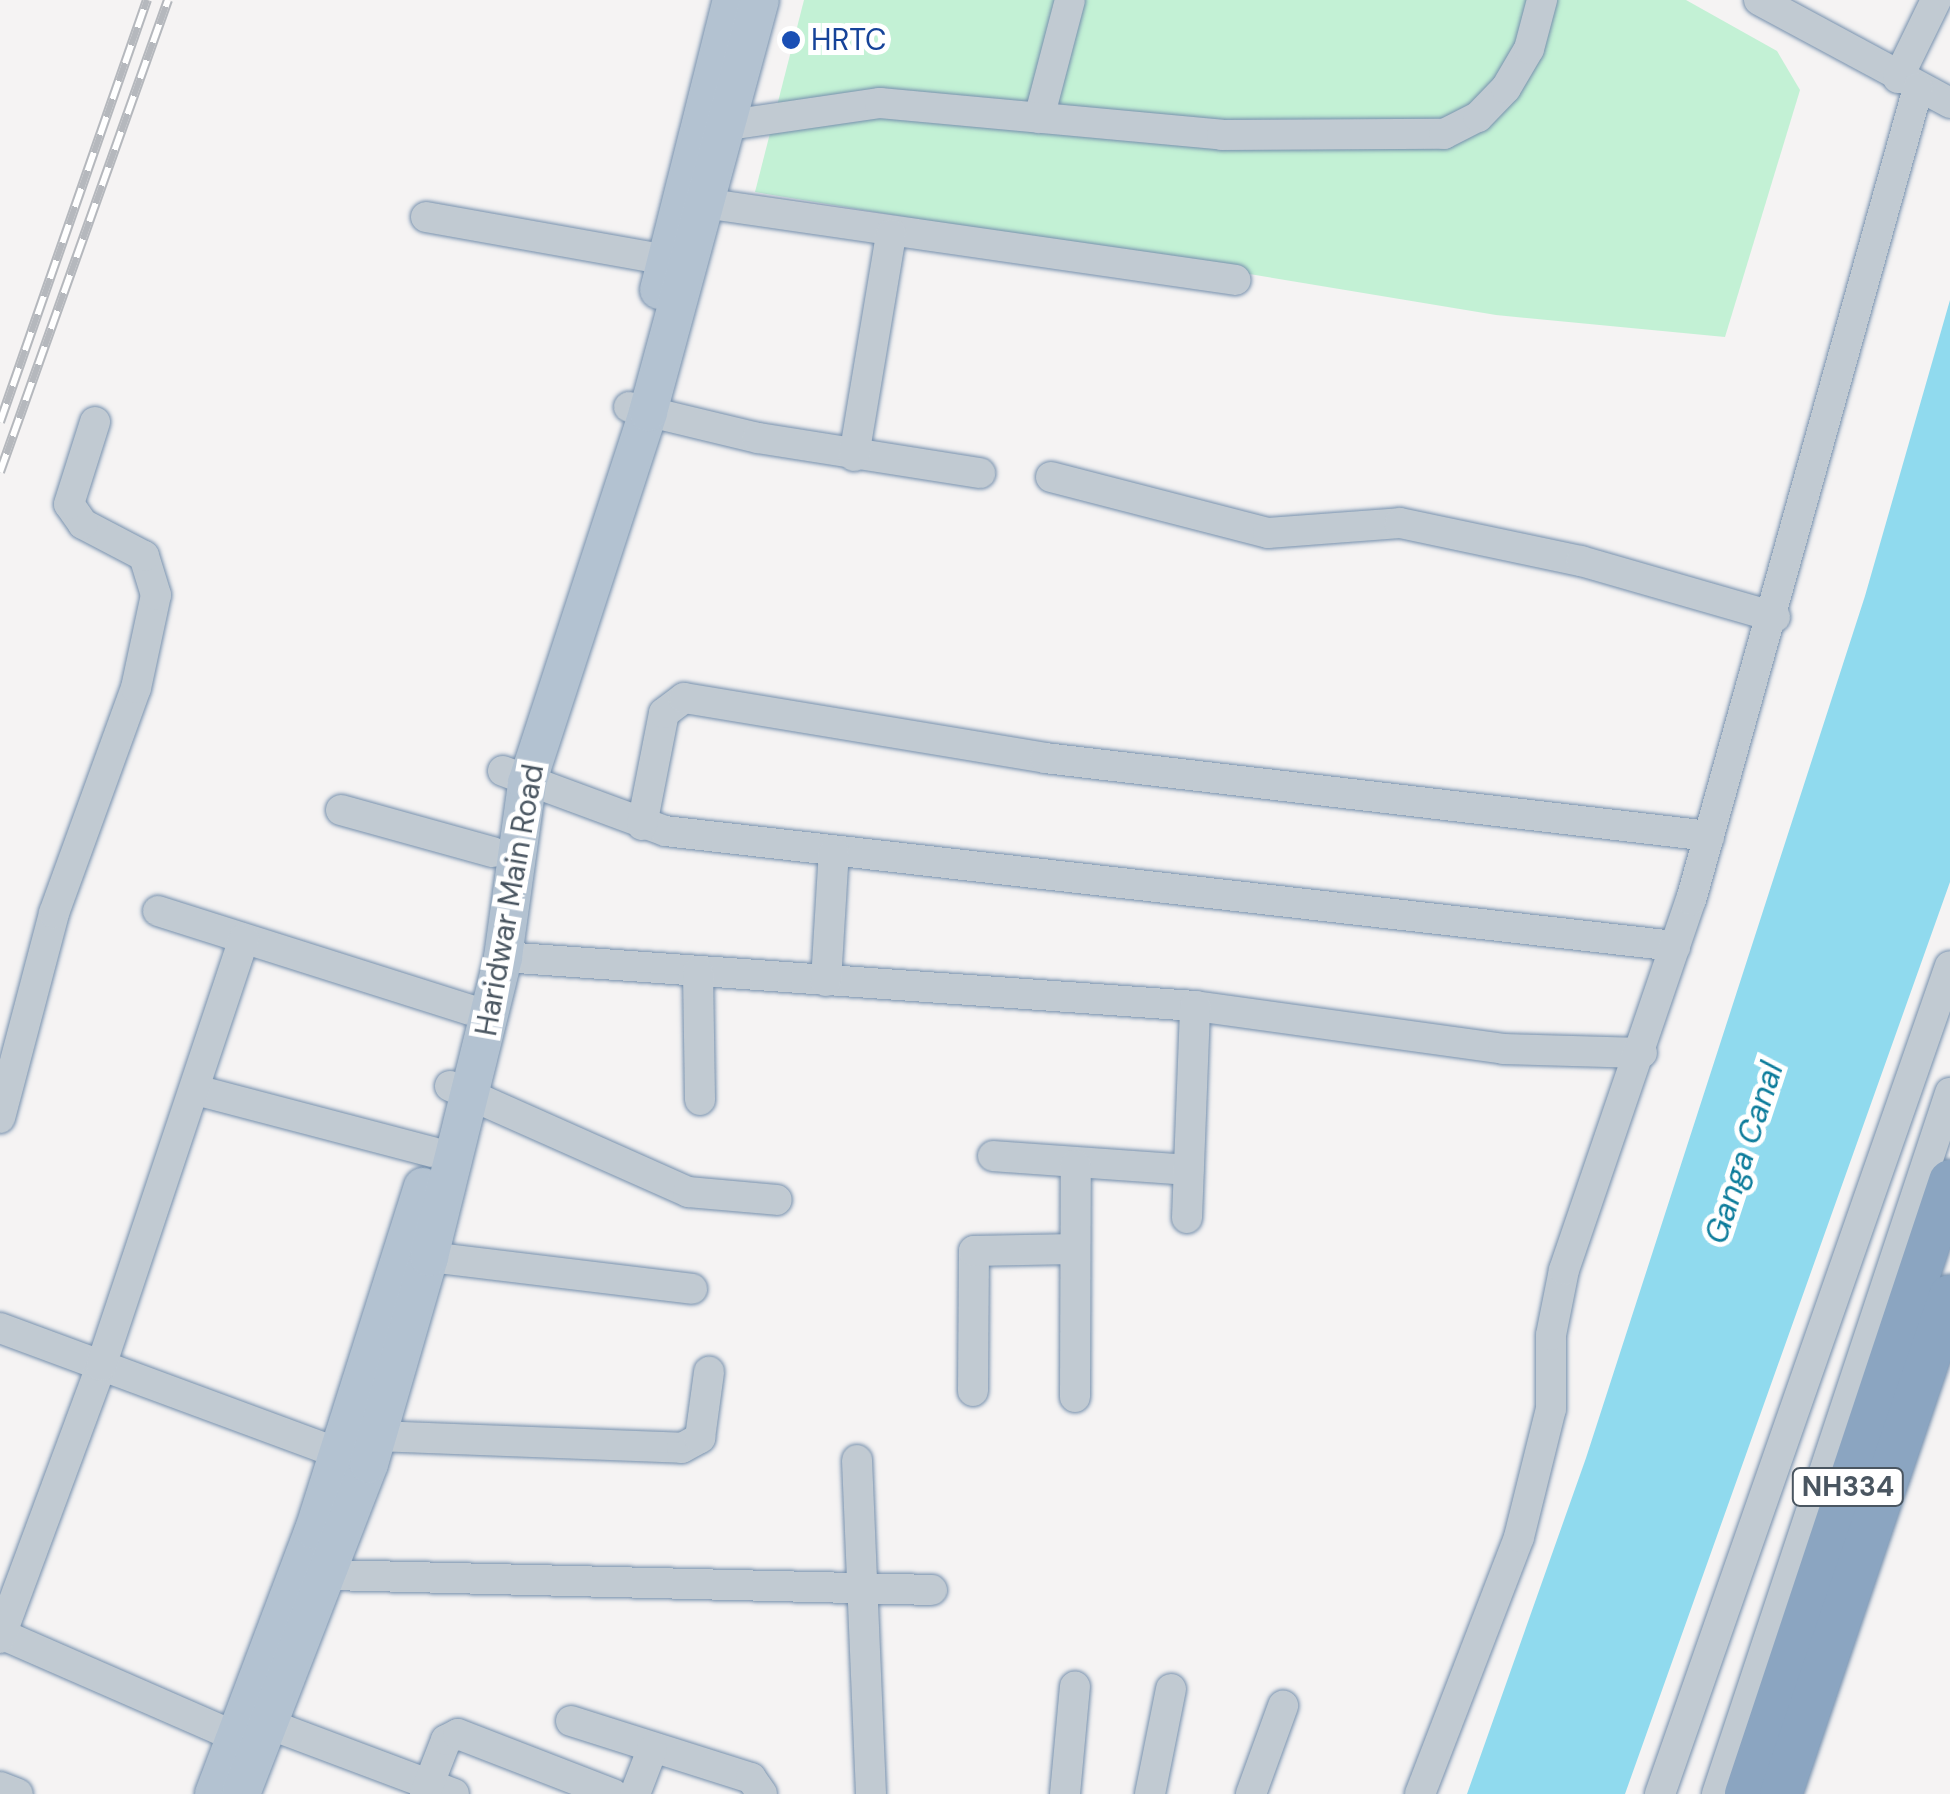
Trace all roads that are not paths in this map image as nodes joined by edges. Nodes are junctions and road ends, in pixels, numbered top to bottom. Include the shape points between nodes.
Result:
1 (732, 0) edge
2 (760, 0) edge
3 (1070, 0) edge
4 (1542, 0) edge
5 (1759, 0) edge
6 (1936, 0) edge
7 (1908, 83) junction
8 (1949, 103) edge
9 (1039, 118) junction
10 (729, 125) junction
11 (710, 204) junction
12 (426, 217) dead end
13 (891, 234) junction
14 (667, 260) junction
15 (1236, 280) dead end
16 (639, 410) junction
17 (95, 422) dead end
18 (854, 456) junction
19 (980, 473) dead end
20 (1052, 478) dead end
21 (1774, 617) junction
22 (515, 777) junction
23 (340, 810) dead end
24 (642, 825) junction
25 (1709, 836) junction
26 (492, 852) junction
27 (834, 852) junction
28 (158, 911) dead end
29 (244, 940) junction
30 (1675, 946) junction
31 (504, 957) junction
32 (1950, 966) edge
33 (698, 972) junction
34 (826, 981) junction
35 (1195, 1006) junction
36 (470, 1010) junction
37 (1642, 1053) junction
38 (196, 1090) junction
39 (461, 1090) junction
40 (1950, 1093) edge
41 (700, 1100) dead end
42 (0, 1118) edge
43 (433, 1152) junction
44 (993, 1156) dead end
45 (1076, 1164) junction
46 (1188, 1170) junction
47 (1950, 1180) edge
48 (777, 1200) dead end
49 (1187, 1218) dead end
50 (1074, 1249) junction
51 (430, 1257) junction
52 (692, 1289) dead end
53 (1950, 1296) edge
54 (0, 1328) edge
55 (100, 1366) junction
56 (709, 1372) dead end
57 (973, 1392) dead end
58 (1075, 1397) dead end
59 (362, 1451) junction
60 (856, 1460) dead end
61 (328, 1575) junction
62 (860, 1588) junction
63 (932, 1590) dead end
64 (1, 1636) edge
65 (1075, 1686) dead end
66 (1171, 1689) dead end
67 (1811, 1698) junction
68 (1283, 1706) dead end
69 (571, 1722) dead end
70 (251, 1731) junction
71 (652, 1750) junction
72 (0, 1787) edge
73 (436, 1791) edge
74 (16, 1794) edge
75 (214, 1794) edge
76 (241, 1794) edge
77 (612, 1794) edge
78 (636, 1794) edge
79 (762, 1794) edge
80 (872, 1794) edge
81 (1065, 1794) edge
82 (1150, 1794) edge
83 (1252, 1794) edge
84 (1420, 1794) edge
85 (1660, 1794) edge
86 (1717, 1794) edge
87 (1746, 1794) edge
88 (1781, 1794) edge
89 (1800, 1794) edge

1 - 14 main road, Haridwar Main Road
2 - 10 main road, Haridwar Main Road
3 - 9 street
4 - 9 street via 1529,48 1506,88 1478,117 1444,134 1222,136
5 - 7 street
6 - 7 street
7 - 8 street
7 - 21 street
9 - 10 street via 880,103
10 - 11 main road, Haridwar Main Road
11 - 13 street
11 - 16 main road, Haridwar Main Road
12 - 14 street
13 - 15 street
13 - 18 street
14 - 16 main road, Haridwar Main Road
16 - 18 street
16 - 22 main road, Haridwar Main Road
17 - 42 street via 69,504 83,524 144,556 156,596 152,627 54,913
18 - 19 street
20 - 21 street via 1268,533 1298,536 1352,524 1400,523 1581,561
21 - 25 street
22 - 24 street
22 - 26 main road, Haridwar Main Road
22 - 31 main road, Haridwar Main Road
23 - 26 street
24 - 25 street via 664,713 684,698 1045,758
24 - 27 street
25 - 30 street
26 - 36 main road, Haridwar Main Road
27 - 30 street
27 - 34 street
28 - 29 street
29 - 36 street
29 - 38 street
30 - 37 street
31 - 33 street
31 - 39 main road, Haridwar Main Road
32 - 85 street
33 - 34 street
33 - 41 street
34 - 35 street
35 - 37 street via 1503,1050
35 - 46 street
36 - 39 main road, Haridwar Main Road
37 - 84 street via 1555,1305 1551,1409 1518,1537
38 - 43 street
38 - 55 street
39 - 43 main road, Haridwar Main Road
39 - 48 street via 688,1192
39 - 51 main road, Haridwar Main Road
40 - 86 street
43 - 59 main road, Haridwar Main Road
44 - 45 street
45 - 46 street
45 - 50 street
46 - 49 street
47 - 87 highway, NH334
50 - 57 street via 974,1250
50 - 58 street
51 - 52 street
51 - 59 main road, Haridwar Main Road
53 - 67 highway, NH334
54 - 55 street
55 - 59 street
55 - 64 street
56 - 59 street via 700,1438 682,1448
59 - 61 main road, Haridwar Main Road
59 - 70 main road, Haridwar Main Road
60 - 62 street
61 - 62 street
61 - 70 main road, Haridwar Main Road
62 - 63 street
62 - 80 street
64 - 70 street
65 - 81 street
66 - 82 street
67 - 88 highway, NH334
67 - 89 street
68 - 83 street
69 - 71 street
70 - 73 street
70 - 75 main road, Haridwar Main Road
70 - 76 main road, Haridwar Main Road
71 - 78 street
71 - 79 street via 752,1778
72 - 74 street
73 - 77 street via 446,1740 458,1734

